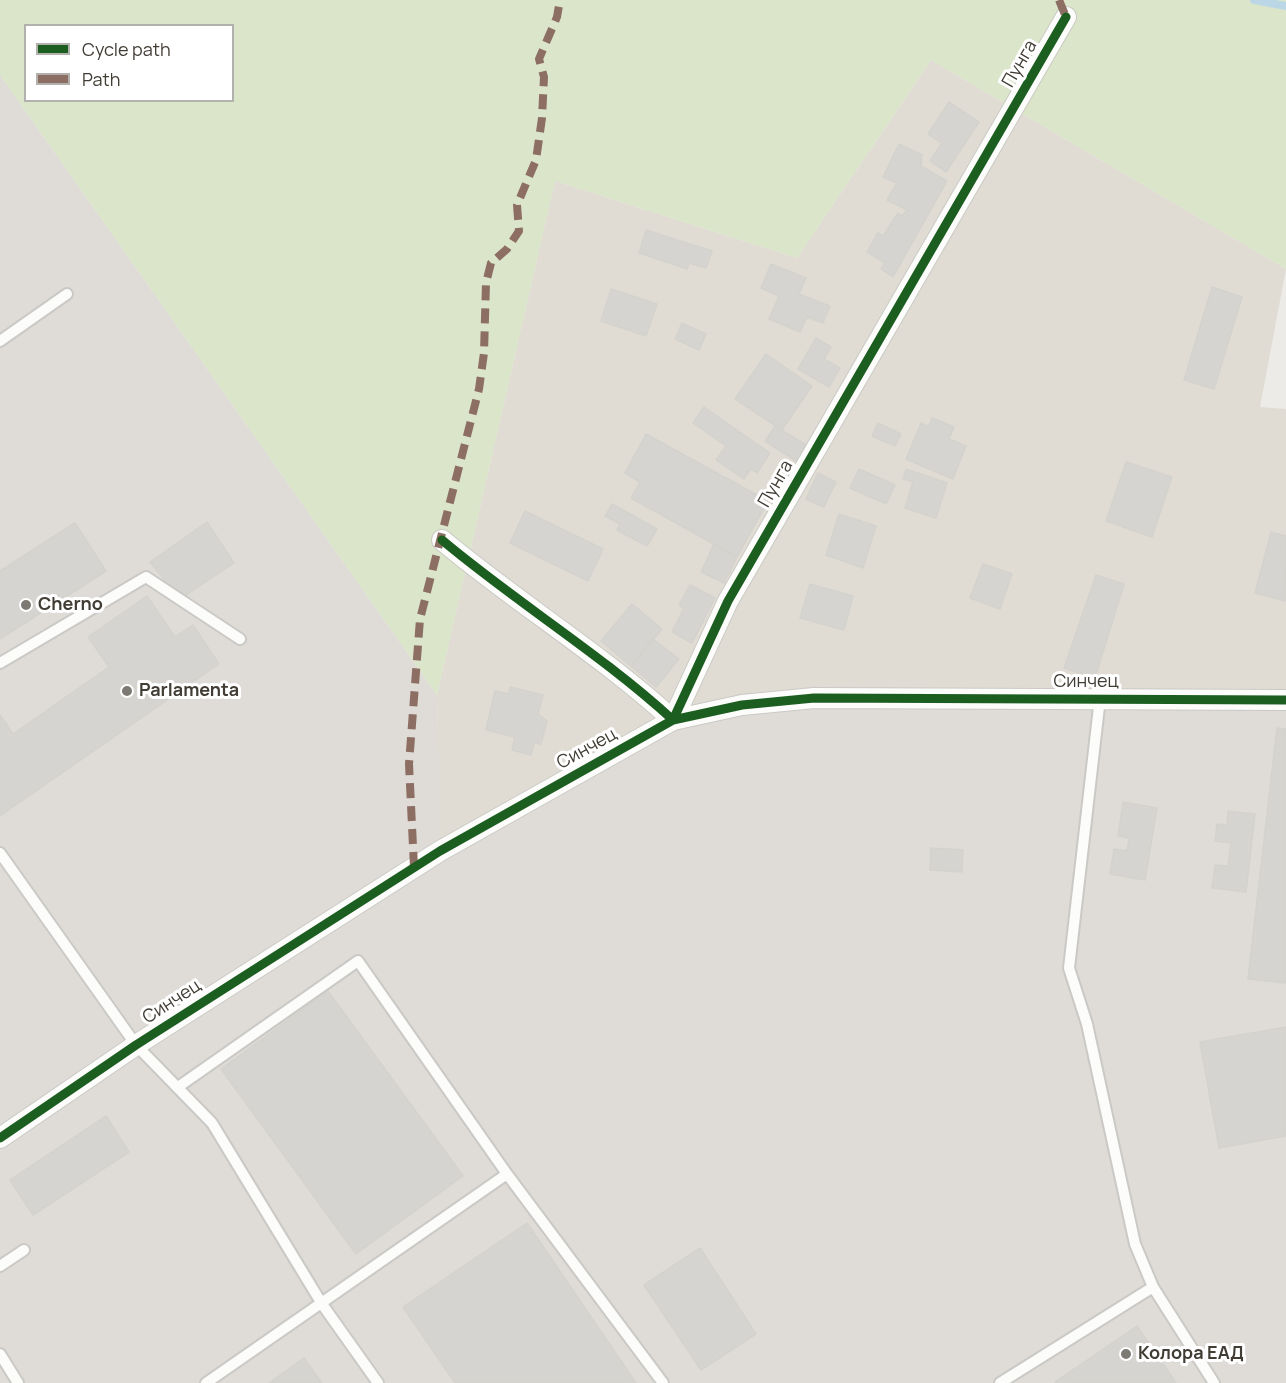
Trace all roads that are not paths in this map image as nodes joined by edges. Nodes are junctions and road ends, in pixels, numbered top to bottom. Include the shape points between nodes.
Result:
1 (1066, 17) dead end
2 (67, 294) dead end
3 (0, 341) edge
4 (442, 540) dead end
5 (240, 639) dead end
6 (0, 663) edge
7 (1100, 698) junction
8 (1286, 700) edge
9 (673, 720) junction
10 (0, 853) edge
11 (136, 1044) junction
12 (178, 1087) junction
13 (0, 1138) edge
14 (507, 1174) junction
15 (24, 1250) dead end
16 (0, 1266) edge
17 (1153, 1287) junction
18 (322, 1305) junction
19 (0, 1354) edge
20 (18, 1383) edge
21 (206, 1383) edge
22 (378, 1383) edge
23 (663, 1383) edge
24 (1000, 1383) edge
25 (1214, 1383) edge

1 - 9 street, Пунга via 728,601
2 - 3 lane
4 - 9 street via 484,576 634,684
5 - 6 lane via 146,577
7 - 8 street, Синчец
7 - 9 street, Синчец via 814,698 742,705
7 - 17 lane via 1069,968 1087,1024 1135,1244
9 - 11 street, Синчец via 440,851
10 - 11 lane
11 - 12 lane
11 - 13 street, Синчец
12 - 14 lane via 358,961
12 - 18 lane via 226,1142
14 - 18 lane
14 - 23 lane
15 - 16 lane
17 - 24 lane
17 - 25 lane
18 - 21 lane
18 - 22 lane
19 - 20 lane

